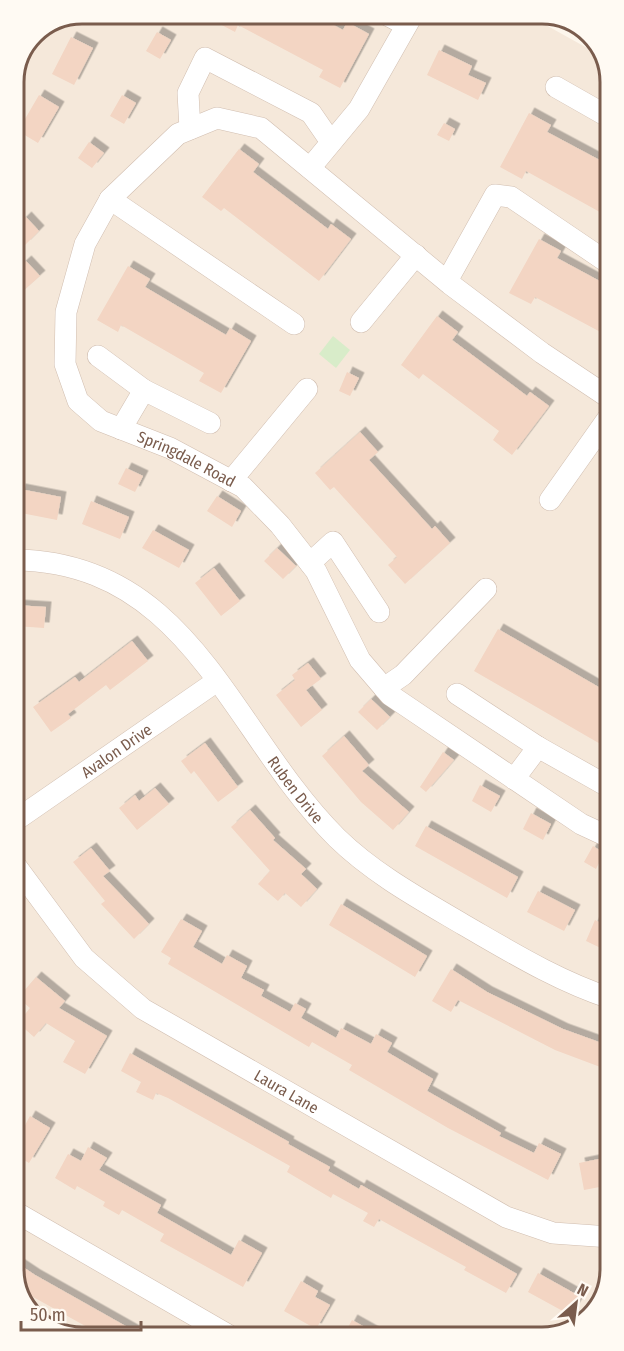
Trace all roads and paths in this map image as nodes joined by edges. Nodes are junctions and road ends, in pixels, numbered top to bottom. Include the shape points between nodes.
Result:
1 (407, 24) edge
2 (555, 87) dead end
3 (600, 112) edge
4 (190, 129) junction
5 (332, 142) junction
6 (310, 168) junction
7 (110, 199) junction
8 (416, 255) junction
9 (600, 257) edge
10 (447, 281) junction
11 (361, 322) dead end
12 (294, 324) dead end
13 (98, 356) dead end
14 (307, 389) dead end
15 (144, 390) junction
16 (600, 392) edge
17 (210, 423) dead end
18 (121, 429) junction
19 (600, 429) edge
20 (231, 482) junction
21 (550, 500) dead end
22 (24, 561) edge
23 (310, 563) junction
24 (486, 590) dead end
25 (379, 612) dead end
26 (217, 681) junction
27 (384, 688) junction
28 (457, 694) dead end
29 (538, 747) junction
30 (514, 779) junction
31 (600, 782) edge
32 (24, 814) edge
33 (600, 833) edge
34 (24, 877) edge
35 (600, 994) edge
36 (24, 1217) edge
37 (600, 1236) edge
38 (214, 1327) edge

1 - 5 street via 359,109
2 - 3 street
4 - 5 street via 188,93 205,58 311,113
4 - 6 street, Springdale Road via 217,118 261,128
4 - 7 street, Springdale Road via 178,134
5 - 6 street
6 - 8 street, Springdale Road
7 - 12 street
7 - 18 street, Springdale Road via 85,244 66,312 65,364 78,401 101,421
8 - 10 street, Springdale Road
8 - 11 street
9 - 10 street via 511,197 495,195
10 - 16 street, Springdale Road
13 - 15 street
14 - 20 street
15 - 17 street
15 - 18 street
18 - 20 street, Springdale Road via 170,448
19 - 21 street
20 - 23 street, Springdale Road via 243,487
22 - 26 street, Ruben Drive via 81,570 136,596 187,640
23 - 25 street via 333,542
23 - 27 street, Springdale Road via 360,660
24 - 27 street via 403,675
26 - 32 street, Avalon Drive
26 - 35 street, Ruben Drive via 289,784 366,863 556,977
27 - 30 street, Springdale Road
28 - 29 street
29 - 30 street
29 - 31 street
30 - 33 street, Springdale Road
34 - 37 street, Laura Lane via 84,958 143,1008 506,1217 553,1233
36 - 38 street

